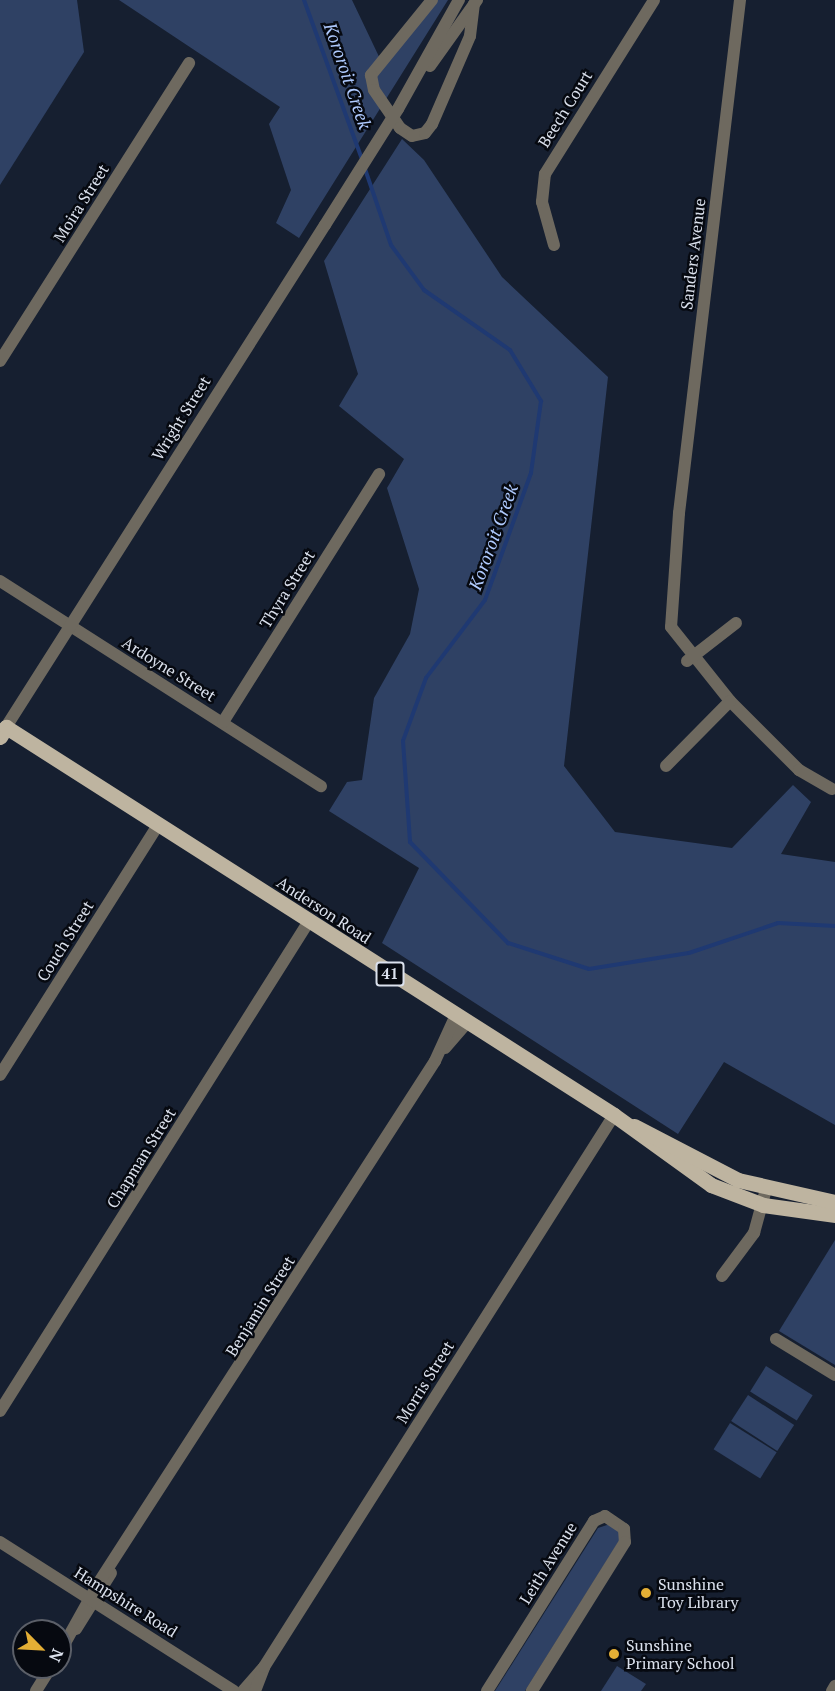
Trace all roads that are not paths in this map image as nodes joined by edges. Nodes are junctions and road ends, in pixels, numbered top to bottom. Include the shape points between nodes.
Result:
1 (432, 0) edge
2 (459, 0) edge
3 (654, 0) edge
4 (740, 0) edge
5 (475, 1) edge
6 (189, 63) dead end
7 (416, 83) junction
8 (554, 245) dead end
9 (0, 361) edge
10 (379, 474) dead end
11 (0, 581) edge
12 (736, 623) dead end
13 (71, 625) junction
14 (689, 659) junction
15 (730, 701) junction
16 (223, 722) junction
17 (3, 732) edge
18 (666, 766) dead end
19 (321, 786) dead end
20 (832, 789) dead end
21 (158, 825) junction
22 (309, 921) junction
23 (462, 1019) junction
24 (0, 1076) edge
25 (618, 1118) junction
26 (766, 1189) junction
27 (835, 1202) edge
28 (763, 1205) junction
29 (835, 1215) edge
30 (722, 1276) dead end
31 (776, 1339) dead end
32 (835, 1375) edge
33 (0, 1411) edge
34 (0, 1542) edge
35 (93, 1600) junction
36 (72, 1633) edge
37 (264, 1667) junction
38 (835, 1686) edge
39 (234, 1691) edge
40 (243, 1691) edge
41 (255, 1691) edge
42 (487, 1691) edge
43 (532, 1691) edge
44 (832, 1691) edge

1 - 5 street, Wright Street via 371,75 381,101 400,128 412,136 425,133 432,124 470,36
2 - 7 street, Wright Street
3 - 8 street, Beech Court via 544,174 542,202
4 - 14 street, Sanders Avenue via 663,623 672,648
5 - 7 street, Wright Street
6 - 9 street, Moira Street
7 - 13 street, Wright Street, bridge
10 - 16 street, Thyra Street
11 - 13 street, Ardoyne Street
12 - 14 street
13 - 16 street, Ardoyne Street
13 - 17 street, Wright Street
14 - 15 street, Sanders Avenue
15 - 18 street
15 - 20 street, Sanders Avenue via 799,770
16 - 19 street, Ardoyne Street
17 - 21 main road, Anderson Road / 41
21 - 22 main road, Anderson Road / 41
21 - 24 street, Couch Street
22 - 23 main road, Anderson Road / 41
22 - 33 street, Chapman Street
23 - 25 main road, Anderson Road / 41
23 - 35 street, Benjamin Street
25 - 26 main road, Anderson Road / 41
25 - 28 main road, Anderson Road / 41 via 687,1172
25 - 37 street, Morris Street
26 - 27 main road, Anderson Road / 41
26 - 28 street
28 - 29 main road, Anderson Road / 41
28 - 30 street via 750,1242
31 - 32 street
34 - 35 street, Hampshire Road
35 - 36 street, Benjamin Street
35 - 39 street, Hampshire Road
37 - 40 street, Morris Street
37 - 41 street, Morris Street
38 - 44 street
42 - 43 street, Leith Avenue via 594,1521 605,1516 624,1529 625,1542

